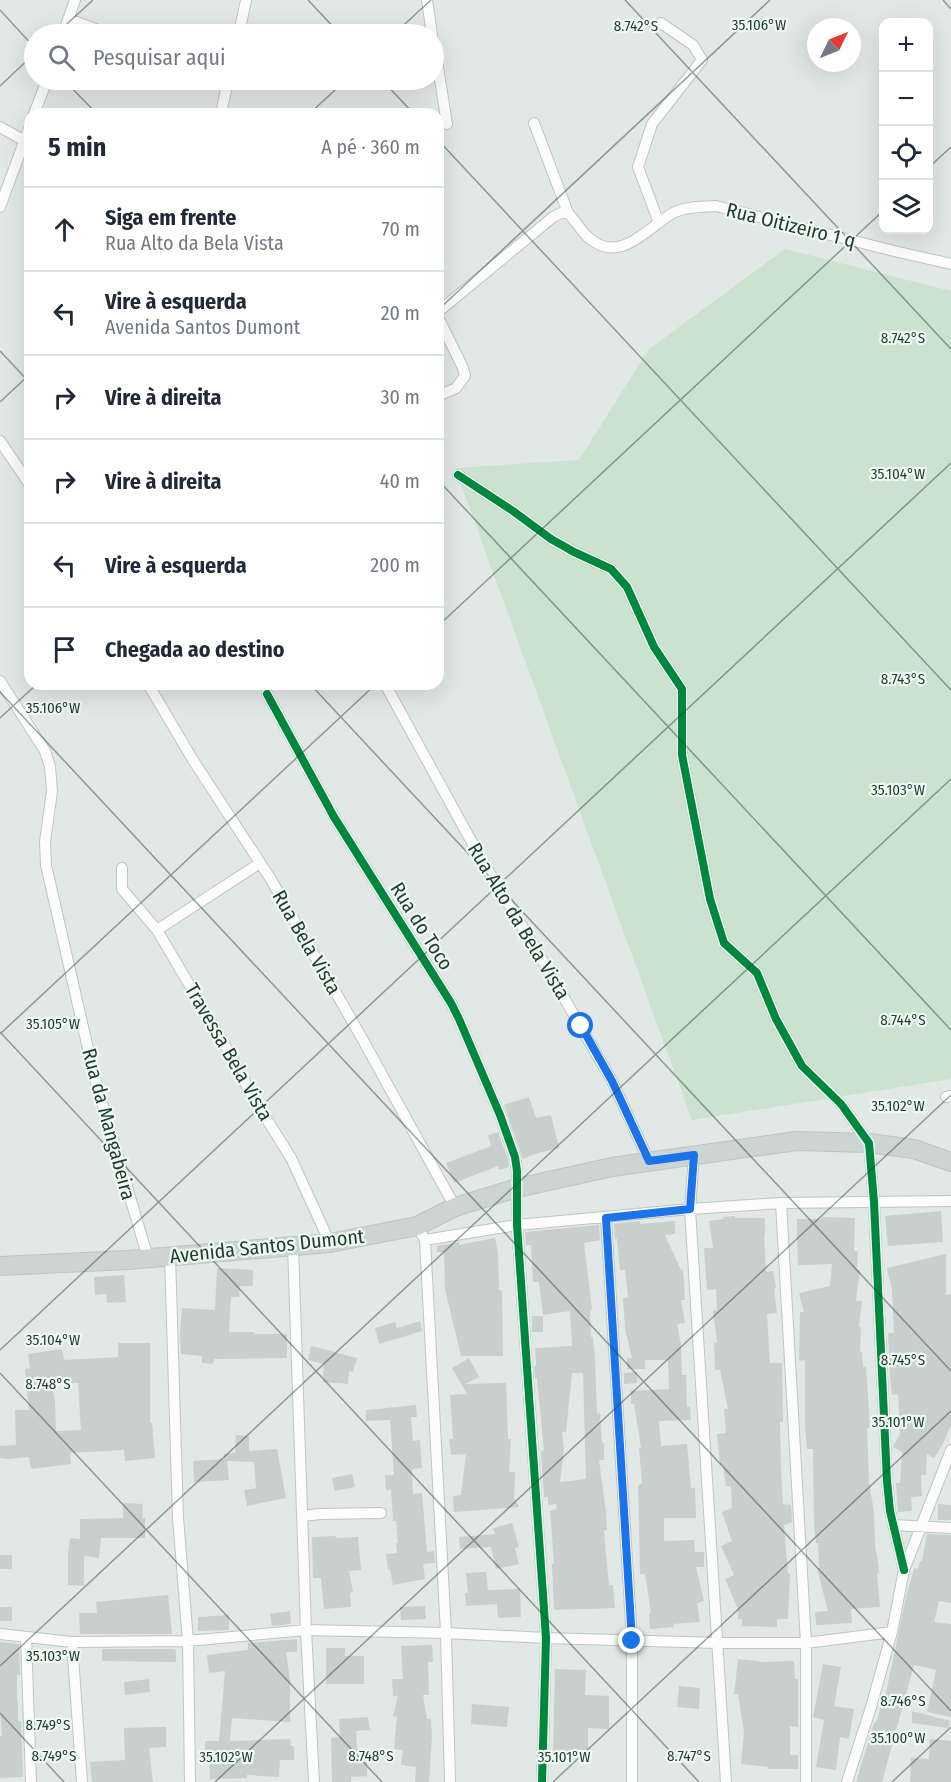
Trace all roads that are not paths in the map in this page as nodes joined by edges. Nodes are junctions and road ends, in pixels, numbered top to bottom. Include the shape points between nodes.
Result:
1 (75, 0) edge
2 (246, 0) edge
3 (427, 0) edge
4 (68, 19) junction
5 (661, 22) dead end
6 (66, 24) edge
7 (82, 24) edge
8 (241, 24) edge
9 (431, 24) edge
10 (43, 90) edge
11 (226, 90) edge
12 (442, 90) edge
13 (36, 108) edge
14 (221, 108) edge
15 (534, 123) dead end
16 (447, 124) dead end
17 (0, 127) edge
18 (24, 140) edge
19 (24, 143) edge
20 (20, 153) junction
21 (24, 156) edge
22 (0, 207) edge
23 (568, 213) junction
24 (659, 223) junction
25 (951, 264) edge
26 (444, 307) edge
27 (444, 329) edge
28 (444, 393) edge
29 (0, 441) edge
30 (458, 475) dead end
31 (24, 476) edge
32 (0, 681) edge
33 (152, 690) edge
34 (388, 690) edge
35 (267, 694) dead end
36 (260, 863) junction
37 (122, 868) dead end
38 (157, 930) junction
39 (869, 1143) junction
40 (694, 1155) junction
41 (649, 1161) junction
42 (951, 1162) edge
43 (517, 1188) junction
44 (951, 1201) edge
45 (874, 1202) junction
46 (781, 1203) junction
47 (454, 1207) junction
48 (690, 1209) junction
49 (606, 1218) junction
50 (517, 1225) junction
51 (421, 1233) junction
52 (330, 1243) junction
53 (293, 1246) junction
54 (170, 1256) junction
55 (148, 1258) junction
56 (0, 1266) edge
57 (951, 1450) edge
58 (381, 1513) dead end
59 (302, 1516) junction
60 (893, 1525) junction
61 (922, 1526) junction
62 (951, 1528) edge
63 (904, 1570) junction
64 (306, 1630) junction
65 (892, 1632) junction
66 (446, 1633) junction
67 (0, 1634) edge
68 (26, 1637) junction
69 (546, 1638) junction
70 (188, 1641) junction
71 (632, 1641) junction
72 (72, 1642) junction
73 (718, 1643) junction
74 (806, 1643) junction
75 (32, 1782) edge
76 (82, 1782) edge
77 (190, 1782) edge
78 (314, 1782) edge
79 (450, 1782) edge
80 (542, 1782) edge
81 (632, 1782) edge
82 (726, 1782) edge
83 (806, 1782) edge
84 (847, 1782) edge

1 - 4 street
2 - 8 street
3 - 9 street
4 - 6 street
4 - 7 street
5 - 24 street via 693,45 702,60 652,124 638,167
10 - 13 street
11 - 14 street
12 - 16 street
15 - 23 street, Rua Oitizeiro 1 q
17 - 18 street
19 - 20 street
20 - 21 street
20 - 22 street
23 - 24 street, Rua Oitizeiro 1 q via 589,238 605,247 631,244
23 - 26 street via 553,217
24 - 25 street, Rua Oitizeiro 1 q via 675,212 716,206
27 - 28 street via 465,376 456,388
29 - 31 street
30 - 39 street via 551,539 611,569 627,587 654,647 682,689 682,755 710,899 724,943 757,973 802,1066 841,1104
32 - 55 street, Rua da Mangabeira via 45,751 50,767 46,865 94,1075
33 - 36 street, Rua Bela Vista
34 - 41 street, Rua Alto da Bela Vista via 480,857 612,1081
35 - 43 street, Rua do Toco via 334,817 451,1003 509,1138
36 - 38 street
36 - 47 street, Rua Bela Vista
37 - 38 street, Travessa Bela Vista via 122,889
38 - 52 street, Travessa Bela Vista via 291,1158
39 - 40 main road, Avenida Santos Dumont via 796,1141
39 - 42 main road, Avenida Santos Dumont via 914,1149
39 - 45 street
40 - 41 main road, Avenida Santos Dumont
40 - 48 street
41 - 43 main road, Avenida Santos Dumont
43 - 47 main road, Avenida Santos Dumont
43 - 50 street, Rua do Toco
44 - 45 street
45 - 46 street
45 - 60 street via 887,1481
46 - 48 street
46 - 74 street
47 - 51 main road, Avenida Santos Dumont
48 - 49 street
48 - 73 street
49 - 50 street
49 - 71 street
50 - 51 street
50 - 69 street, Rua do Toco
51 - 52 main road, Avenida Santos Dumont
51 - 66 street
52 - 53 main road, Avenida Santos Dumont
53 - 54 main road, Avenida Santos Dumont
53 - 59 street
54 - 55 main road, Avenida Santos Dumont
54 - 70 street via 178,1518
55 - 56 main road, Avenida Santos Dumont
57 - 61 street
58 - 59 street
59 - 64 street
60 - 61 street
60 - 63 street
61 - 62 street
61 - 63 street
63 - 65 street
64 - 66 street
64 - 70 street
64 - 78 street
65 - 74 street
65 - 84 street
66 - 69 street
66 - 79 street
67 - 68 street
68 - 72 street
68 - 75 street
69 - 71 street
69 - 80 street, Rua do Toco
70 - 72 street
70 - 77 street
71 - 73 street
71 - 81 street
72 - 76 street
73 - 74 street
73 - 82 street
74 - 83 street

